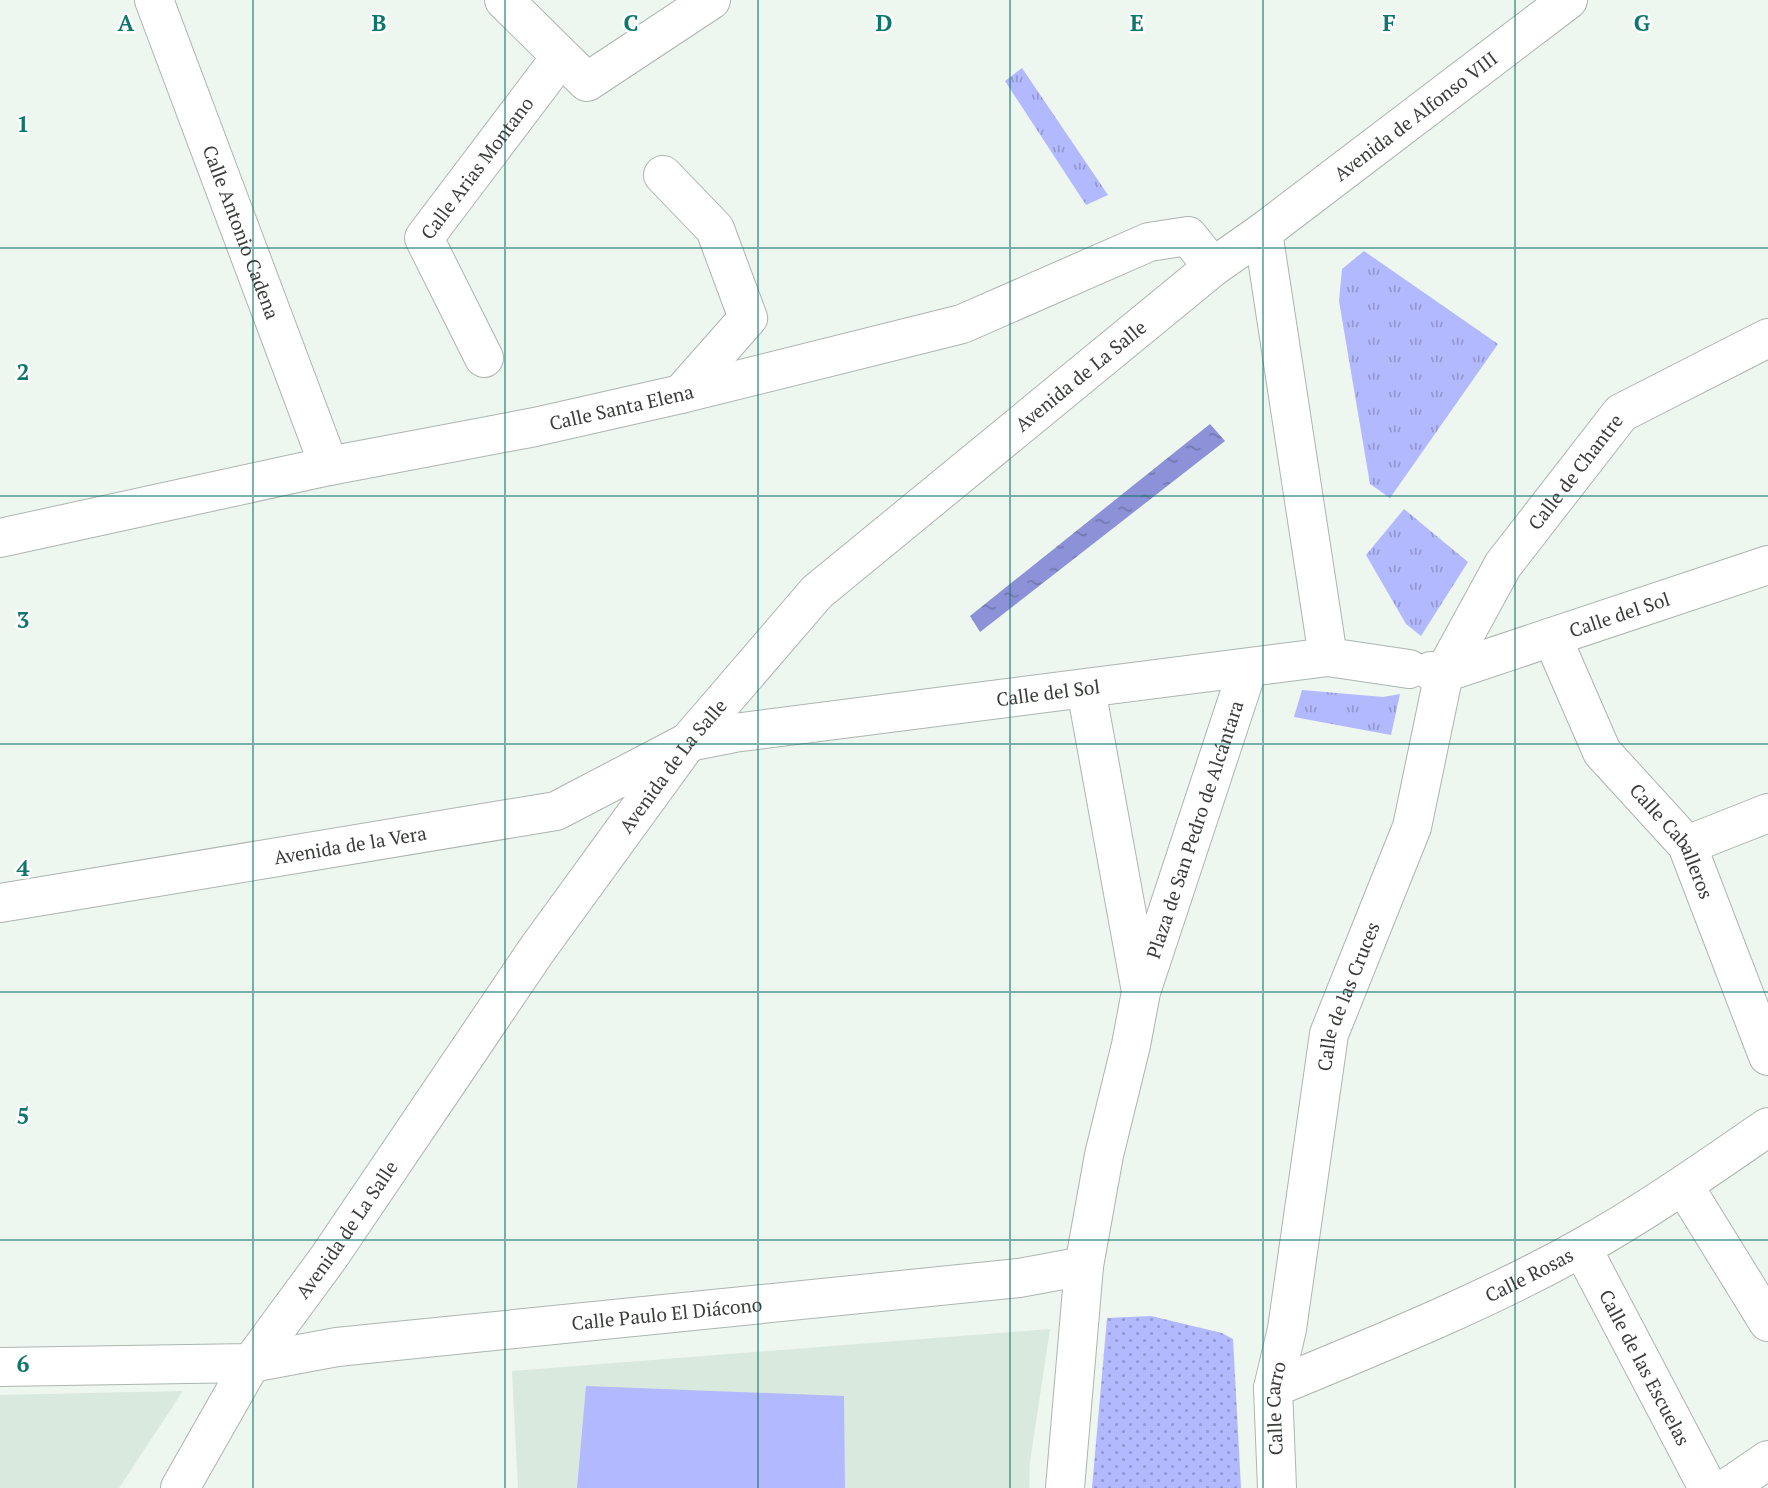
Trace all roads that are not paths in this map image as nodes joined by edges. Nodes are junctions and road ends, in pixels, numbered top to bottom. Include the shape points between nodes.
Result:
1 (154, 0) edge
2 (504, 0) edge
3 (711, 0) edge
4 (1568, 0) edge
5 (573, 70) junction
6 (663, 175) dead end
7 (1263, 232) junction
8 (1213, 267) junction
9 (1768, 338) edge
10 (484, 358) dead end
11 (681, 394) junction
12 (329, 466) junction
13 (0, 538) edge
14 (1768, 565) edge
15 (1552, 637) junction
16 (1328, 657) junction
17 (1248, 668) junction
18 (1427, 671) junction
19 (1086, 689) junction
20 (688, 742) junction
21 (1768, 813) edge
22 (1687, 845) junction
23 (0, 903) edge
24 (1140, 992) junction
25 (1768, 1056) edge
26 (1768, 1127) edge
27 (1684, 1185) junction
28 (1582, 1248) junction
29 (1084, 1266) junction
30 (1768, 1322) edge
31 (1287, 1329) joint
32 (251, 1363) junction
33 (0, 1367) edge
34 (1272, 1388) junction
35 (218, 1423) junction
36 (1768, 1460) edge
37 (180, 1488) edge
38 (206, 1488) edge
39 (1065, 1488) edge
40 (1277, 1488) edge
41 (1708, 1488) edge
42 (1727, 1488) edge

1 - 12 street, Calle Antonio Cadena
2 - 5 street
3 - 5 street
4 - 7 street, Avenida de Alfonso VIII
5 - 10 street, Calle Arias Montano via 424,238
6 - 11 street via 715,229 748,318
7 - 8 street, Avenida de La Salle
7 - 16 street
8 - 11 street, Calle Santa Elena via 1188,236 1149,242 962,324
8 - 20 street, Avenida de La Salle via 817,592
9 - 18 street, Calle de Chantre via 1621,412
11 - 12 street, Calle Santa Elena
12 - 13 street, Calle Santa Elena
14 - 15 street, Calle del Sol
15 - 18 street, Calle del Sol
15 - 22 street, Calle Caballeros via 1602,752
16 - 17 street, Calle del Sol
16 - 18 street, Calle del Sol
17 - 19 street, Calle del Sol
17 - 24 street, Plaza de San Pedro de Alcántara
18 - 31 street, Calle de las Cruces via 1412,827 1329,1034
19 - 20 street, Calle del Sol
19 - 24 street, Plaza de San Pedro de Alcántara
20 - 23 street, Avenida de la Vera via 556,811
20 - 32 street, Avenida de La Salle via 537,951 330,1257
21 - 22 street
22 - 25 street, Calle Caballeros
24 - 29 street, Plaza de San Pedro de Alcántara
26 - 27 street, Calle Rosas
27 - 28 street, Calle Rosas
27 - 30 street
28 - 34 street, Calle Rosas via 1430,1324
28 - 41 street, Calle de las Escuelas
29 - 32 street, Calle Paulo El Diácono via 1019,1278 337,1347
29 - 39 street, Plaza de San Pedro de Alcántara
31 - 34 street, Calle Carro
32 - 33 street, Calle Paulo El Diácono
32 - 35 street, Avenida de La Salle
34 - 40 street, Calle Carro
35 - 37 street, Avenida de La Salle
35 - 38 street, Avenida de La Salle
36 - 42 street

